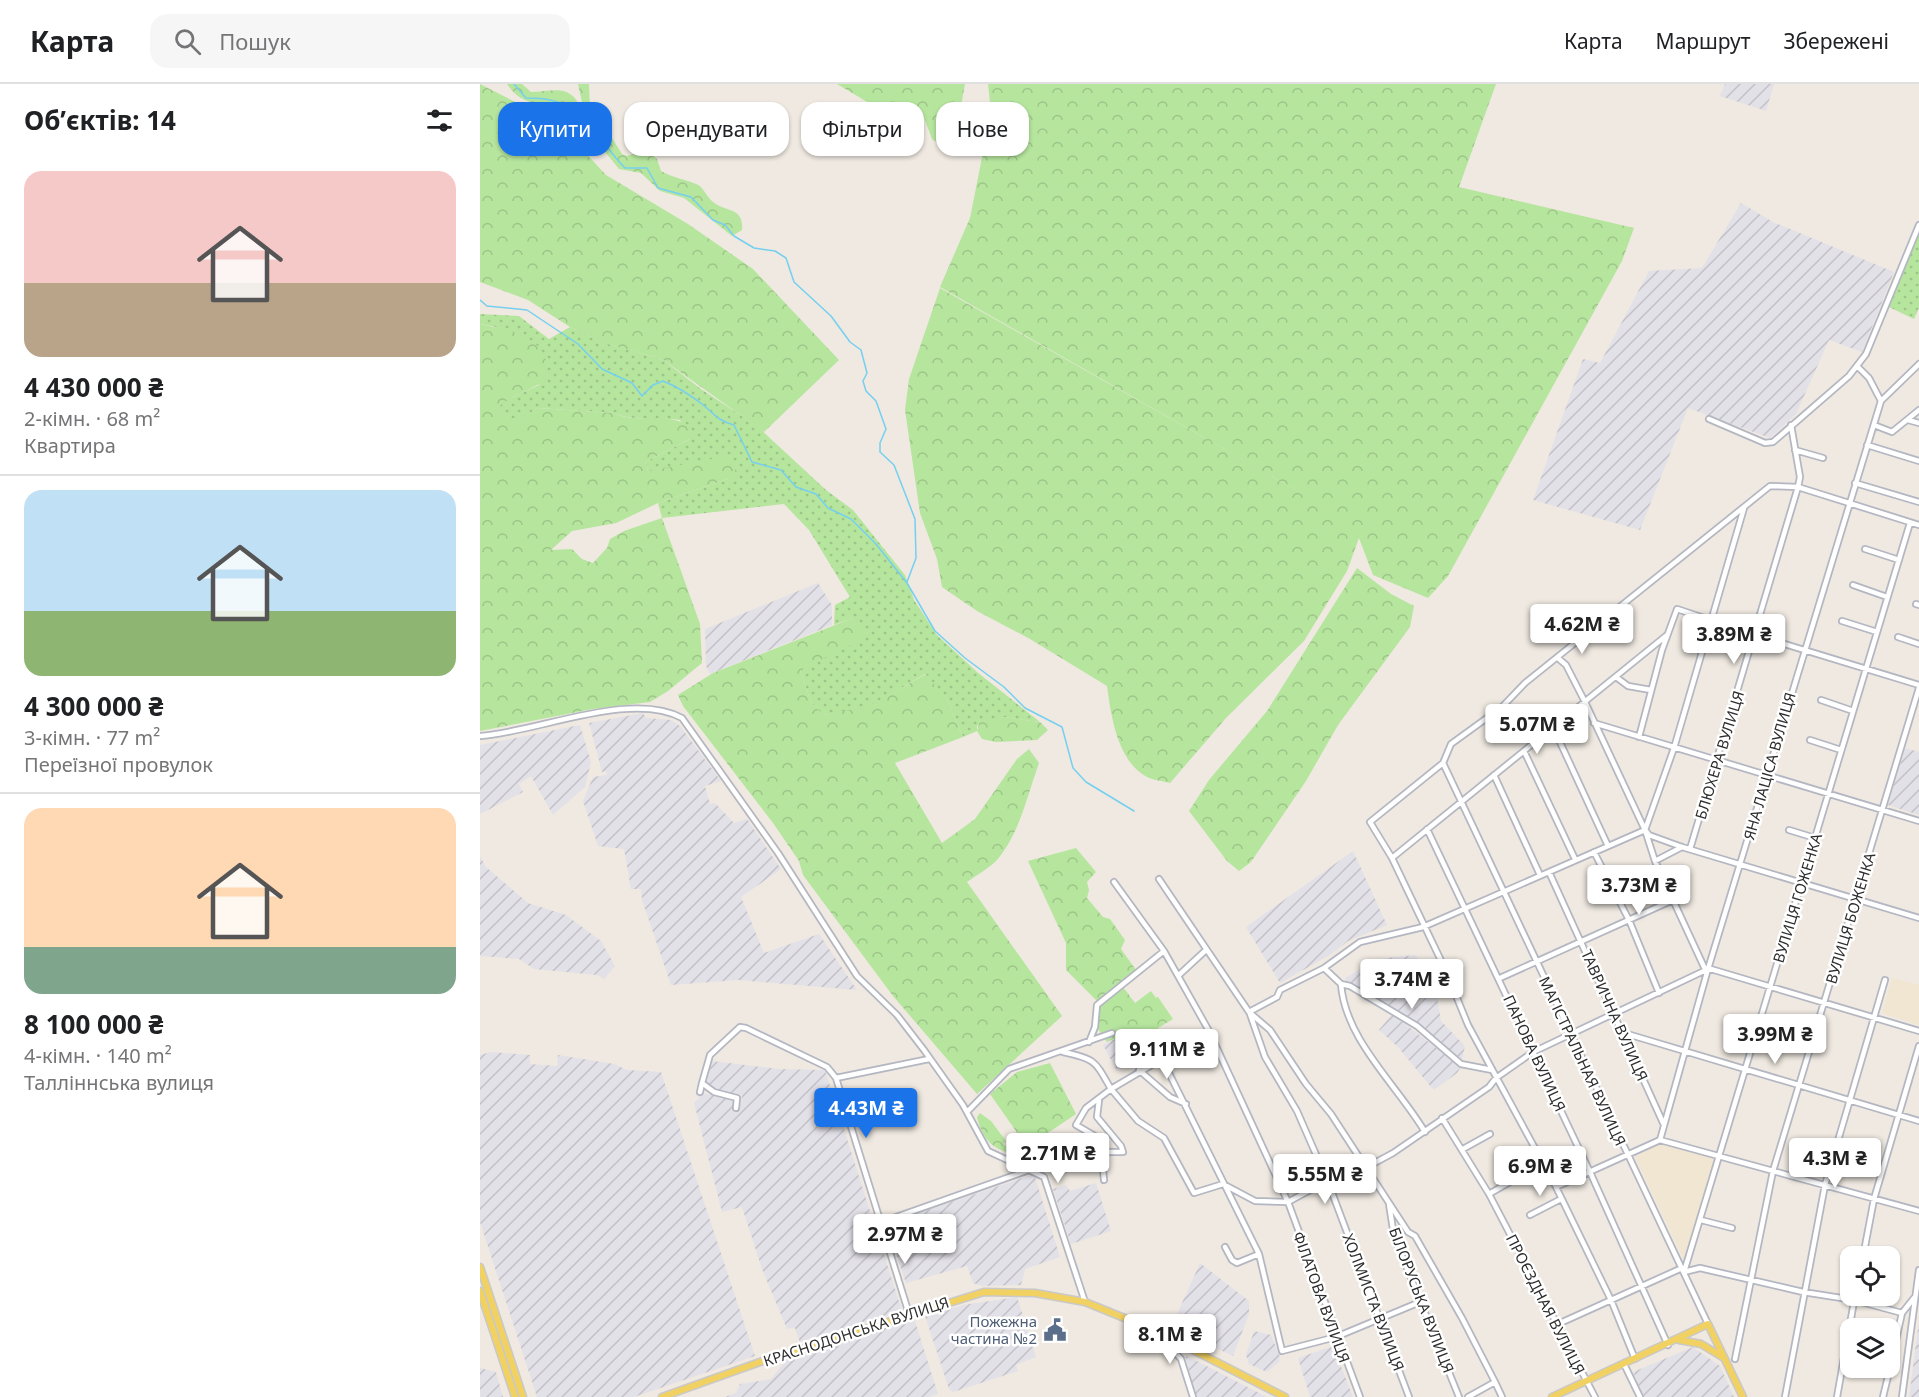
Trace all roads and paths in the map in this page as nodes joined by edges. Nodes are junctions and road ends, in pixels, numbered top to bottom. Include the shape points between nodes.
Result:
1 (1919, 225) edge
2 (1919, 364) edge
3 (1857, 366) junction
4 (1881, 401) junction
5 (1919, 410) edge
6 (1709, 419) dead end
7 (1908, 420) junction
8 (1919, 423) edge
9 (1791, 425) junction
10 (1874, 425) junction
11 (1867, 445) junction
12 (1795, 450) junction
13 (1823, 458) dead end
14 (1919, 461) edge
15 (1855, 483) junction
16 (1798, 487) junction
17 (1919, 502) edge
18 (1745, 504) junction
19 (1849, 504) junction
20 (1910, 523) junction
21 (1919, 525) edge
22 (1865, 549) dead end
23 (1899, 560) junction
24 (1853, 585) dead end
25 (1887, 597) junction
26 (1842, 621) dead end
27 (1713, 622) junction
28 (1877, 632) junction
29 (1669, 634) junction
30 (1755, 635) junction
31 (1898, 638) dead end
32 (1919, 644) edge
33 (1804, 650) junction
34 (1559, 659) junction
35 (1866, 668) junction
36 (1616, 677) junction
37 (1919, 686) edge
38 (1651, 690) junction
39 (1821, 700) dead end
40 (1585, 702) junction
41 (1853, 711) junction
42 (1594, 723) junction
43 (1553, 727) junction
44 (480, 736) edge
45 (1639, 737) junction
46 (1810, 740) dead end
47 (1674, 748) junction
48 (1841, 750) junction
49 (1524, 751) junction
50 (1718, 759) junction
51 (1443, 763) junction
52 (1767, 774) junction
53 (1494, 775) junction
54 (1828, 793) junction
55 (1462, 801) junction
56 (1882, 810) junction
57 (1919, 821) edge
58 (1427, 829) junction
59 (1645, 830) junction
60 (1789, 830) dead end
61 (1815, 838) junction
62 (1608, 846) junction
63 (1682, 847) junction
64 (1690, 849) junction
65 (1594, 852) junction
66 (1392, 858) junction
67 (1575, 859) junction
68 (1655, 861) junction
69 (1740, 865) junction
70 (1549, 872) junction
71 (1540, 875) junction
72 (1159, 879) dead end
73 (1114, 882) dead end
74 (1801, 884) junction
75 (1505, 892) junction
76 (1673, 900) junction
77 (1855, 900) junction
78 (1466, 909) junction
79 (1919, 918) edge
80 (1629, 920) junction
81 (1424, 927) junction
82 (1582, 942) junction
83 (1206, 950) junction
84 (1164, 951) junction
85 (1537, 962) junction
86 (1324, 968) junction
87 (1708, 969) junction
88 (1179, 975) junction
89 (1500, 978) junction
90 (1885, 981) dead end
91 (1341, 984) junction
92 (1771, 987) junction
93 (1659, 993) junction
94 (1823, 1003) junction
95 (1249, 1012) junction
96 (1613, 1012) junction
97 (1874, 1017) junction
98 (1209, 1031) junction
99 (1919, 1031) edge
100 (1570, 1033) junction
101 (1624, 1033) junction
102 (1112, 1034) dead end
103 (1089, 1042) junction
104 (1919, 1046) edge
105 (1685, 1050) junction
106 (1064, 1052) junction
107 (1533, 1052) junction
108 (1161, 1057) junction
109 (929, 1059) junction
110 (1747, 1069) junction
111 (1139, 1070) junction
112 (1492, 1070) junction
113 (836, 1078) junction
114 (1496, 1078) junction
115 (702, 1083) junction
116 (1800, 1084) junction
117 (1112, 1089) junction
118 (700, 1092) dead end
119 (1099, 1100) junction
120 (1849, 1101) junction
121 (1186, 1104) junction
122 (736, 1108) dead end
123 (967, 1112) junction
124 (1899, 1114) junction
125 (1442, 1118) junction
126 (1919, 1120) edge
127 (1664, 1125) junction
128 (1425, 1132) junction
129 (1490, 1134) dead end
130 (1660, 1140) junction
131 (1463, 1149) junction
132 (1103, 1152) junction
133 (1627, 1155) junction
134 (1720, 1156) junction
135 (1367, 1167) junction
136 (1032, 1169) junction
137 (1773, 1171) junction
138 (1590, 1172) junction
139 (1515, 1179) dead end
140 (1104, 1180) dead end
141 (1328, 1182) junction
142 (1223, 1184) junction
143 (1825, 1185) junction
144 (1556, 1187) junction
145 (1489, 1194) junction
146 (1561, 1199) junction
147 (1874, 1199) junction
148 (1389, 1201) junction
149 (1288, 1202) junction
150 (1919, 1211) edge
151 (1530, 1215) dead end
152 (1701, 1220) junction
153 (879, 1223) junction
154 (1732, 1228) dead end
155 (1225, 1246) dead end
156 (1865, 1246) edge
157 (1259, 1254) junction
158 (480, 1267) edge
159 (1683, 1270) junction
160 (1919, 1270) edge
161 (1753, 1280) junction
162 (1643, 1287) junction
163 (480, 1291) edge
164 (1803, 1292) junction
165 (1916, 1295) junction
166 (1840, 1296) edge
167 (1611, 1300) junction
168 (1085, 1302) junction
169 (1420, 1302) junction
170 (1854, 1306) edge
171 (1880, 1306) edge
172 (1902, 1313) junction
173 (909, 1314) junction
174 (1381, 1318) junction
175 (1900, 1322) edge
176 (1558, 1324) junction
177 (1708, 1324) junction
178 (1154, 1330) junction
179 (1336, 1337) junction
180 (1678, 1340) junction
181 (1668, 1345) junction
182 (1725, 1358) junction
183 (1635, 1359) junction
184 (1735, 1359) dead end
185 (1624, 1364) junction
186 (1887, 1378) edge
187 (1495, 1382) junction
188 (1587, 1382) junction
189 (515, 1397) edge
190 (523, 1397) edge
191 (662, 1397) edge
192 (1193, 1397) edge
193 (1285, 1397) edge
194 (1360, 1397) edge
195 (1409, 1397) edge
196 (1459, 1397) edge
197 (1468, 1397) edge
198 (1502, 1397) edge
199 (1552, 1397) edge
200 (1595, 1397) edge
201 (1640, 1397) edge
202 (1743, 1397) edge
203 (1785, 1397) edge
204 (1837, 1397) edge
205 (1883, 1397) edge
206 (1902, 1397) edge

1 - 3 street via 1889,302
2 - 4 street
3 - 4 street via 1869,378
3 - 9 street
4 - 10 street, ЯНА ЛАЦІСА ВУЛИЦЯ
5 - 7 street
6 - 9 street via 1765,443 1773,442
7 - 8 street
7 - 10 street via 1892,432
9 - 12 street, БЛЮХЕРА ВУЛИЦЯ
10 - 11 street, ЯНА ЛАЦІСА ВУЛИЦЯ
11 - 14 street
11 - 15 street, ЯНА ЛАЦІСА ВУЛИЦЯ
12 - 13 street
12 - 16 street, БЛЮХЕРА ВУЛИЦЯ
15 - 17 street
15 - 19 street, ЯНА ЛАЦІСА ВУЛИЦЯ
16 - 18 street via 1770,486
16 - 19 street
16 - 30 street, БЛЮХЕРА ВУЛИЦЯ
18 - 27 street
18 - 34 street
19 - 20 street
19 - 33 street, ЯНА ЛАЦІСА ВУЛИЦЯ
20 - 21 street
20 - 23 street, ВУЛИЦЯ ГОЖЕНКА
22 - 23 street
23 - 25 street, ВУЛИЦЯ ГОЖЕНКА
24 - 25 street
25 - 28 street, ВУЛИЦЯ ГОЖЕНКА
26 - 28 street
27 - 29 street via 1677,609
27 - 30 street
27 - 47 street
28 - 35 street, ВУЛИЦЯ ГОЖЕНКА
29 - 36 street
29 - 38 street
30 - 33 street
30 - 50 street, БЛЮХЕРА ВУЛИЦЯ
31 - 32 street
33 - 35 street
33 - 52 street, ЯНА ЛАЦІСА ВУЛИЦЯ
34 - 40 street
34 - 51 street via 1451,744
35 - 37 street
35 - 41 street, ВУЛИЦЯ ГОЖЕНКА
36 - 38 street via 1628,686
36 - 40 street
37 - 56 street, ВУЛИЦЯ БОЖЕНКА
38 - 45 street
39 - 41 street
40 - 42 street
40 - 43 street
41 - 48 street, ВУЛИЦЯ ГОЖЕНКА
42 - 45 street
42 - 59 street
43 - 49 street
43 - 62 street
44 - 109 street via 651,707 682,718 778,853 857,976 897,1015
45 - 47 street
46 - 48 street
47 - 50 street
47 - 59 street
48 - 54 street, ВУЛИЦЯ ГОЖЕНКА
49 - 53 street
49 - 67 street
50 - 52 street
50 - 64 street, БЛЮХЕРА ВУЛИЦЯ
51 - 55 street, МАГІСТРАЛЬНАЯ ВУЛИЦЯ
51 - 66 street via 1370,822
52 - 54 street
52 - 69 street, ЯНА ЛАЦІСА ВУЛИЦЯ
53 - 55 street
53 - 71 street
54 - 56 street
54 - 61 street, ВУЛИЦЯ ГОЖЕНКА
55 - 58 street
55 - 75 street, МАГІСТРАЛЬНАЯ ВУЛИЦЯ
56 - 57 street
56 - 77 street, ВУЛИЦЯ БОЖЕНКА
58 - 66 street
58 - 78 street, ПАНОВА ВУЛИЦЯ
59 - 62 street
59 - 63 street
59 - 68 street
60 - 61 street
61 - 74 street, ВУЛИЦЯ ГОЖЕНКА
62 - 65 street
63 - 64 street
63 - 68 street
64 - 69 street
65 - 67 street
65 - 80 street
66 - 81 street
67 - 70 street
68 - 76 street
69 - 74 street
69 - 87 street, ЯНА ЛАЦІСА ВУЛИЦЯ
70 - 71 street
70 - 82 street, ТАВРИЧНА ВУЛИЦЯ
71 - 75 street
72 - 83 street
73 - 84 street, ФІЛАТОВА ВУЛИЦЯ
74 - 77 street
74 - 92 street, ВУЛИЦЯ ГОЖЕНКА
75 - 78 street
75 - 85 street, МАГІСТРАЛЬНАЯ ВУЛИЦЯ
76 - 80 street
76 - 87 street via 1696,953
77 - 79 street
77 - 94 street, ВУЛИЦЯ БОЖЕНКА
78 - 81 street
78 - 89 street, ПАНОВА ВУЛИЦЯ
80 - 82 street
80 - 93 street
81 - 86 street via 1360,942
81 - 112 street
82 - 85 street
82 - 96 street, ТАВРИЧНА ВУЛИЦЯ
83 - 88 street
83 - 95 street
84 - 88 street, ФІЛАТОВА ВУЛИЦЯ
84 - 103 street via 1097,1005
85 - 89 street
85 - 100 street, МАГІСТРАЛЬНАЯ ВУЛИЦЯ
86 - 91 street
86 - 95 street via 1280,990 1277,997
87 - 92 street
87 - 93 street
87 - 105 street, ЯНА ЛАЦІСА ВУЛИЦЯ
88 - 98 street, ФІЛАТОВА ВУЛИЦЯ
89 - 107 street, ПАНОВА ВУЛИЦЯ
90 - 97 street
91 - 112 street via 1417,1026 1461,1064
91 - 128 street via 1342,1001 1371,1058
92 - 94 street
92 - 110 street, ВУЛИЦЯ ГОЖЕНКА
93 - 96 street
94 - 97 street
94 - 116 street, ВУЛИЦЯ БОЖЕНКА
95 - 135 street via 1270,1030
95 - 141 street, ХОЛМИСТА ВУЛИЦЯ via 1265,1057 1297,1111
96 - 100 street
96 - 101 street, ТАВРИЧНА ВУЛИЦЯ
97 - 99 street
97 - 120 street
98 - 108 street
98 - 149 street, ФІЛАТОВА ВУЛИЦЯ
100 - 107 street
100 - 133 street, МАГІСТРАЛЬНАЯ ВУЛИЦЯ
101 - 105 street
101 - 127 street, ТАВРИЧНА ВУЛИЦЯ
102 - 103 street
103 - 106 street
104 - 124 street
105 - 110 street
105 - 127 street, ЯНА ЛАЦІСА ВУЛИЦЯ
106 - 117 street via 1088,1057 1098,1065
106 - 123 street via 1009,1069
107 - 114 street
107 - 138 street, ПАНОВА ВУЛИЦЯ
108 - 111 street
108 - 121 street
109 - 113 street
109 - 123 street
110 - 116 street
110 - 134 street, ВУЛИЦЯ ГОЖЕНКА
111 - 117 street
111 - 121 street via 1170,1097
112 - 114 street
113 - 115 street via 827,1067 740,1027 710,1055
113 - 153 street
114 - 125 street via 1489,1087
114 - 144 street
115 - 118 street
115 - 122 street via 714,1092 737,1098
116 - 120 street
116 - 137 street, ВУЛИЦЯ БОЖЕНКА
117 - 119 street
117 - 142 street via 1138,1121 1164,1138 1194,1193
119 - 132 street via 1086,1108 1076,1125 1100,1139
119 - 132 street via 1097,1117 1123,1152
120 - 124 street
120 - 143 street
121 - 142 street
123 - 136 street via 988,1151
124 - 126 street
124 - 147 street
125 - 128 street
125 - 131 street, ПРОЄЗДНАЯ ВУЛИЦЯ
127 - 130 street, ЯНА ЛАЦІСА ВУЛИЦЯ
128 - 135 street
129 - 131 street
130 - 133 street
130 - 134 street
131 - 145 street, ПРОЄЗДНАЯ ВУЛИЦЯ
132 - 140 street
133 - 138 street
133 - 159 street, МАГІСТРАЛЬНАЯ ВУЛИЦЯ
134 - 137 street
134 - 152 street, ВУЛИЦЯ ГОЖЕНКА
135 - 141 street
135 - 148 street
136 - 153 street
136 - 168 street via 1044,1177
137 - 143 street
137 - 161 street, ВУЛИЦЯ БОЖЕНКА
138 - 144 street
138 - 162 street, ПАНОВА ВУЛИЦЯ
139 - 145 street
141 - 149 street
141 - 174 street, ХОЛМИСТА ВУЛИЦЯ
142 - 149 street via 1255,1201
142 - 157 street
143 - 147 street
143 - 164 street
144 - 146 street
145 - 176 street, ПРОЄЗДНАЯ ВУЛИЦЯ
146 - 151 street
146 - 167 street
147 - 150 street
147 - 156 street
148 - 169 street, БІЛОРУСЬКА ВУЛИЦЯ via 1394,1236
148 - 187 street via 1408,1232 1415,1236
149 - 179 street, ФІЛАТОВА ВУЛИЦЯ
152 - 154 street
152 - 159 street, ВУЛИЦЯ ГОЖЕНКА
153 - 173 street
155 - 157 street via 1237,1263
157 - 179 street via 1282,1351
158 - 190 main road
159 - 161 street via 1700,1268
159 - 162 street
159 - 177 street, МАГІСТРАЛЬНАЯ ВУЛИЦЯ
160 - 165 street
161 - 164 street
161 - 184 street, ВУЛИЦЯ БОЖЕНКА
162 - 167 street
162 - 181 street, ПАНОВА ВУЛИЦЯ
163 - 189 main road
164 - 166 street
164 - 203 street
165 - 172 street
165 - 206 street
167 - 176 street
167 - 183 street
168 - 173 main road, КРАСНОДОНСЬКА ВУЛИЦЯ via 1035,1293 984,1292
168 - 178 main road, КРАСНОДОНСЬКА ВУЛИЦЯ
169 - 174 street
169 - 196 street, БІЛОРУСЬКА ВУЛИЦЯ
170 - 204 street
171 - 172 street
172 - 175 street
173 - 191 main road, КРАСНОДОНСЬКА ВУЛИЦЯ
174 - 179 street
174 - 195 street, ХОЛМИСТА ВУЛИЦЯ
176 - 188 street, ПРОЄЗДНАЯ ВУЛИЦЯ
177 - 180 main road
177 - 182 main road, МАГІСТРАЛЬНАЯ ВУЛИЦЯ
178 - 192 street via 1181,1359
178 - 193 main road, КРАСНОДОНСЬКА ВУЛИЦЯ
179 - 194 street, ФІЛАТОВА ВУЛИЦЯ
180 - 181 main road
180 - 182 main road via 1701,1344
181 - 183 main road
182 - 202 main road, МАГІСТРАЛЬНАЯ ВУЛИЦЯ
183 - 185 main road
185 - 188 main road
185 - 201 street
186 - 205 street
187 - 197 street
187 - 198 street
188 - 199 main road
188 - 200 street, ПРОЄЗДНАЯ ВУЛИЦЯ

